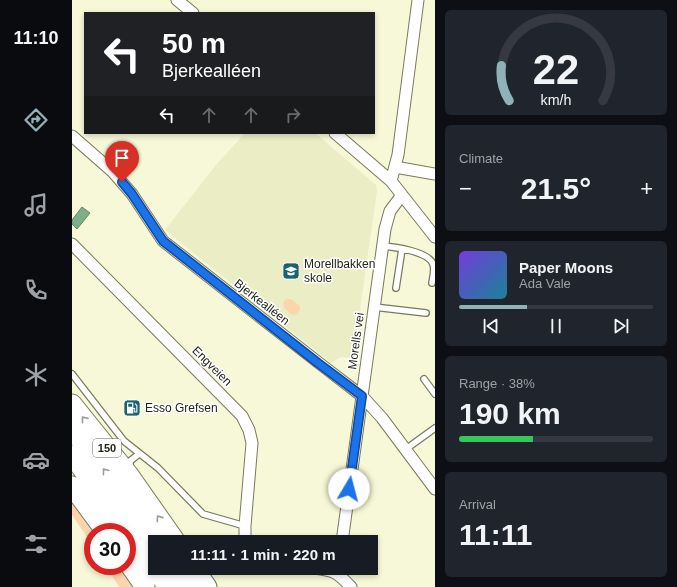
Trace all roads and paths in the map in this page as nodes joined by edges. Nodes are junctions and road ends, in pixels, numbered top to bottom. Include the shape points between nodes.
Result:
1 (177, 0) edge
2 (418, 0) edge
3 (191, 12) edge
4 (336, 134) edge
5 (72, 136) edge
6 (395, 167) junction
7 (435, 174) edge
8 (391, 180) junction
9 (402, 195) junction
10 (435, 237) edge
11 (72, 244) edge
12 (382, 246) junction
13 (402, 249) junction
14 (432, 283) dead end
15 (396, 288) dead end
16 (374, 307) junction
17 (426, 313) dead end
18 (72, 374) edge
19 (424, 380) dead end
20 (435, 394) edge
21 (362, 396) junction
22 (72, 404) edge
23 (435, 428) edge
24 (72, 429) edge
25 (406, 450) junction
26 (139, 454) junction
27 (72, 455) edge
28 (129, 475) junction
29 (72, 486) edge
30 (435, 489) edge
31 (122, 507) junction
32 (99, 523) edge
33 (244, 526) junction
34 (150, 535) edge
35 (171, 535) edge
36 (245, 535) edge
37 (343, 535) edge
38 (136, 574) edge
39 (180, 575) edge
40 (199, 575) edge
41 (338, 575) edge
42 (341, 575) edge
43 (145, 587) edge
44 (168, 587) edge
45 (188, 587) edge
46 (207, 587) edge
47 (338, 587) edge
48 (350, 587) edge

1 - 3 street
2 - 6 street
4 - 8 street
5 - 21 street, Bjerkealléen via 112,171 132,194 163,241
6 - 7 street
6 - 8 street
8 - 9 street
9 - 10 street
9 - 12 street, Morells vei via 388,216
11 - 33 street, Engveien via 242,416 252,443
12 - 13 lane
12 - 16 street, Morells vei
13 - 14 lane via 430,260 434,268
13 - 15 lane
16 - 17 lane
16 - 21 street, Morells vei
18 - 26 lane via 124,440
19 - 20 lane
21 - 25 street, Bjerkealléen
21 - 37 street, Morells vei
28 -> 22 highway, 150
23 - 25 lane
31 -> 24 highway, 150
25 - 30 street, Bjerkealléen
26 - 28 lane via 130,461
26 - 33 lane via 158,468 203,514
27 - 31 highway, 150
35 -> 28 highway, 150
29 - 32 highway
31 - 34 highway, 150
31 - 44 highway, 150
33 - 36 street, Engveien
38 - 43 highway
39 - 45 highway
40 - 46 highway
41 - 47 street
42 - 48 street

